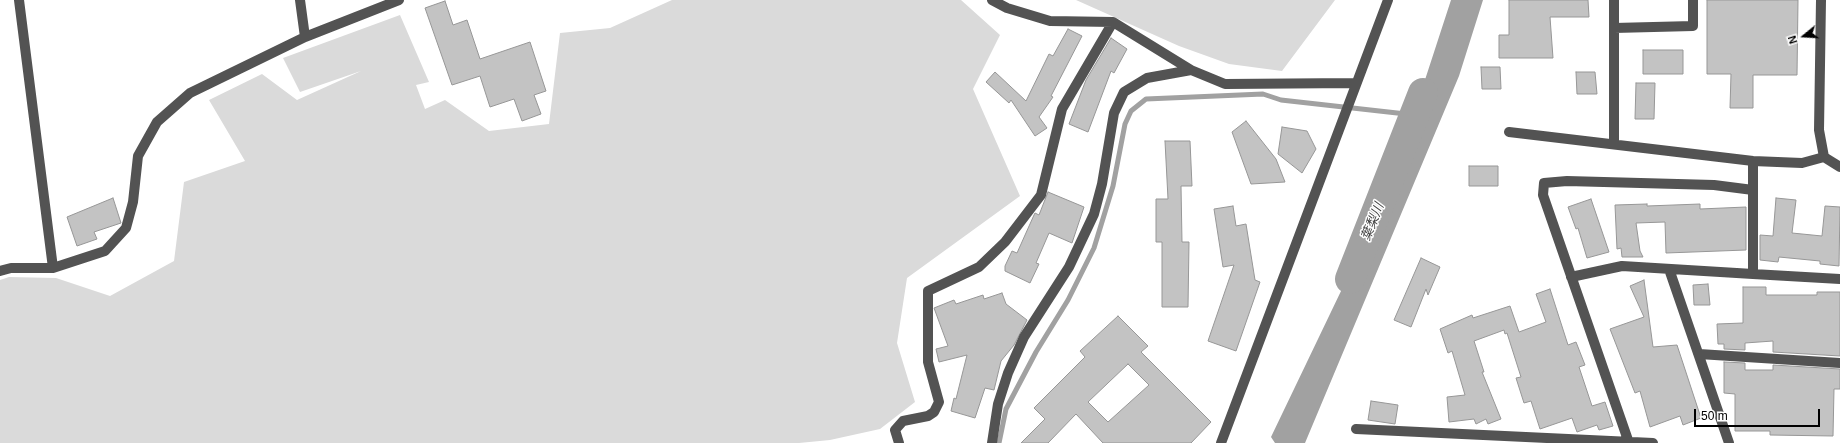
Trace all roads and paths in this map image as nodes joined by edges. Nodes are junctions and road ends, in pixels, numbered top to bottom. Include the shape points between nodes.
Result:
1 (19, 0) edge
2 (300, 0) edge
3 (399, 0) edge
4 (992, 0) edge
5 (1388, 0) edge
6 (1614, 0) edge
7 (1693, 0) edge
8 (1821, 0) edge
9 (1113, 22) junction
10 (1614, 28) junction
11 (306, 38) junction
12 (1191, 70) junction
13 (1355, 83) junction
14 (1509, 132) dead end
15 (1614, 144) junction
16 (1824, 157) junction
17 (1753, 161) junction
18 (1840, 167) edge
19 (1753, 190) junction
20 (53, 268) junction
21 (1669, 269) junction
22 (0, 271) edge
23 (1753, 274) junction
24 (1571, 277) junction
25 (1840, 279) edge
26 (1699, 354) junction
27 (1840, 363) edge
28 (1356, 429) dead end
29 (899, 443) edge
30 (992, 443) edge
31 (1221, 443) edge
32 (1627, 443) edge
33 (1653, 443) edge
34 (1729, 443) edge

1 - 20 street
2 - 11 street
3 - 11 street
4 - 9 street via 1007,8 1050,21
5 - 13 street
6 - 10 street
7 - 10 street via 1693,26
8 - 16 street via 1819,130
9 - 12 street
9 - 29 street via 1062,109 1041,195 1005,242 979,267 928,291 928,362 939,402 934,412 928,416 902,421 895,430
10 - 15 street
11 - 20 street via 190,93 157,122 138,156 133,202 126,228 105,251
12 - 13 street via 1225,84
12 - 30 street via 1147,78 1124,92 1114,113 1102,184 1094,214 1069,267 1024,337 998,404
13 - 31 street
14 - 15 street
15 - 17 street
16 - 17 street via 1802,162
16 - 18 street
17 - 19 street
19 - 23 street
19 - 24 street via 1714,185 1544,182 1542,195
20 - 22 street via 11,268
21 - 23 street
21 - 24 street via 1622,266
21 - 26 street
23 - 25 street
24 - 32 street
26 - 27 street
26 - 34 street
28 - 32 street
32 - 33 street

